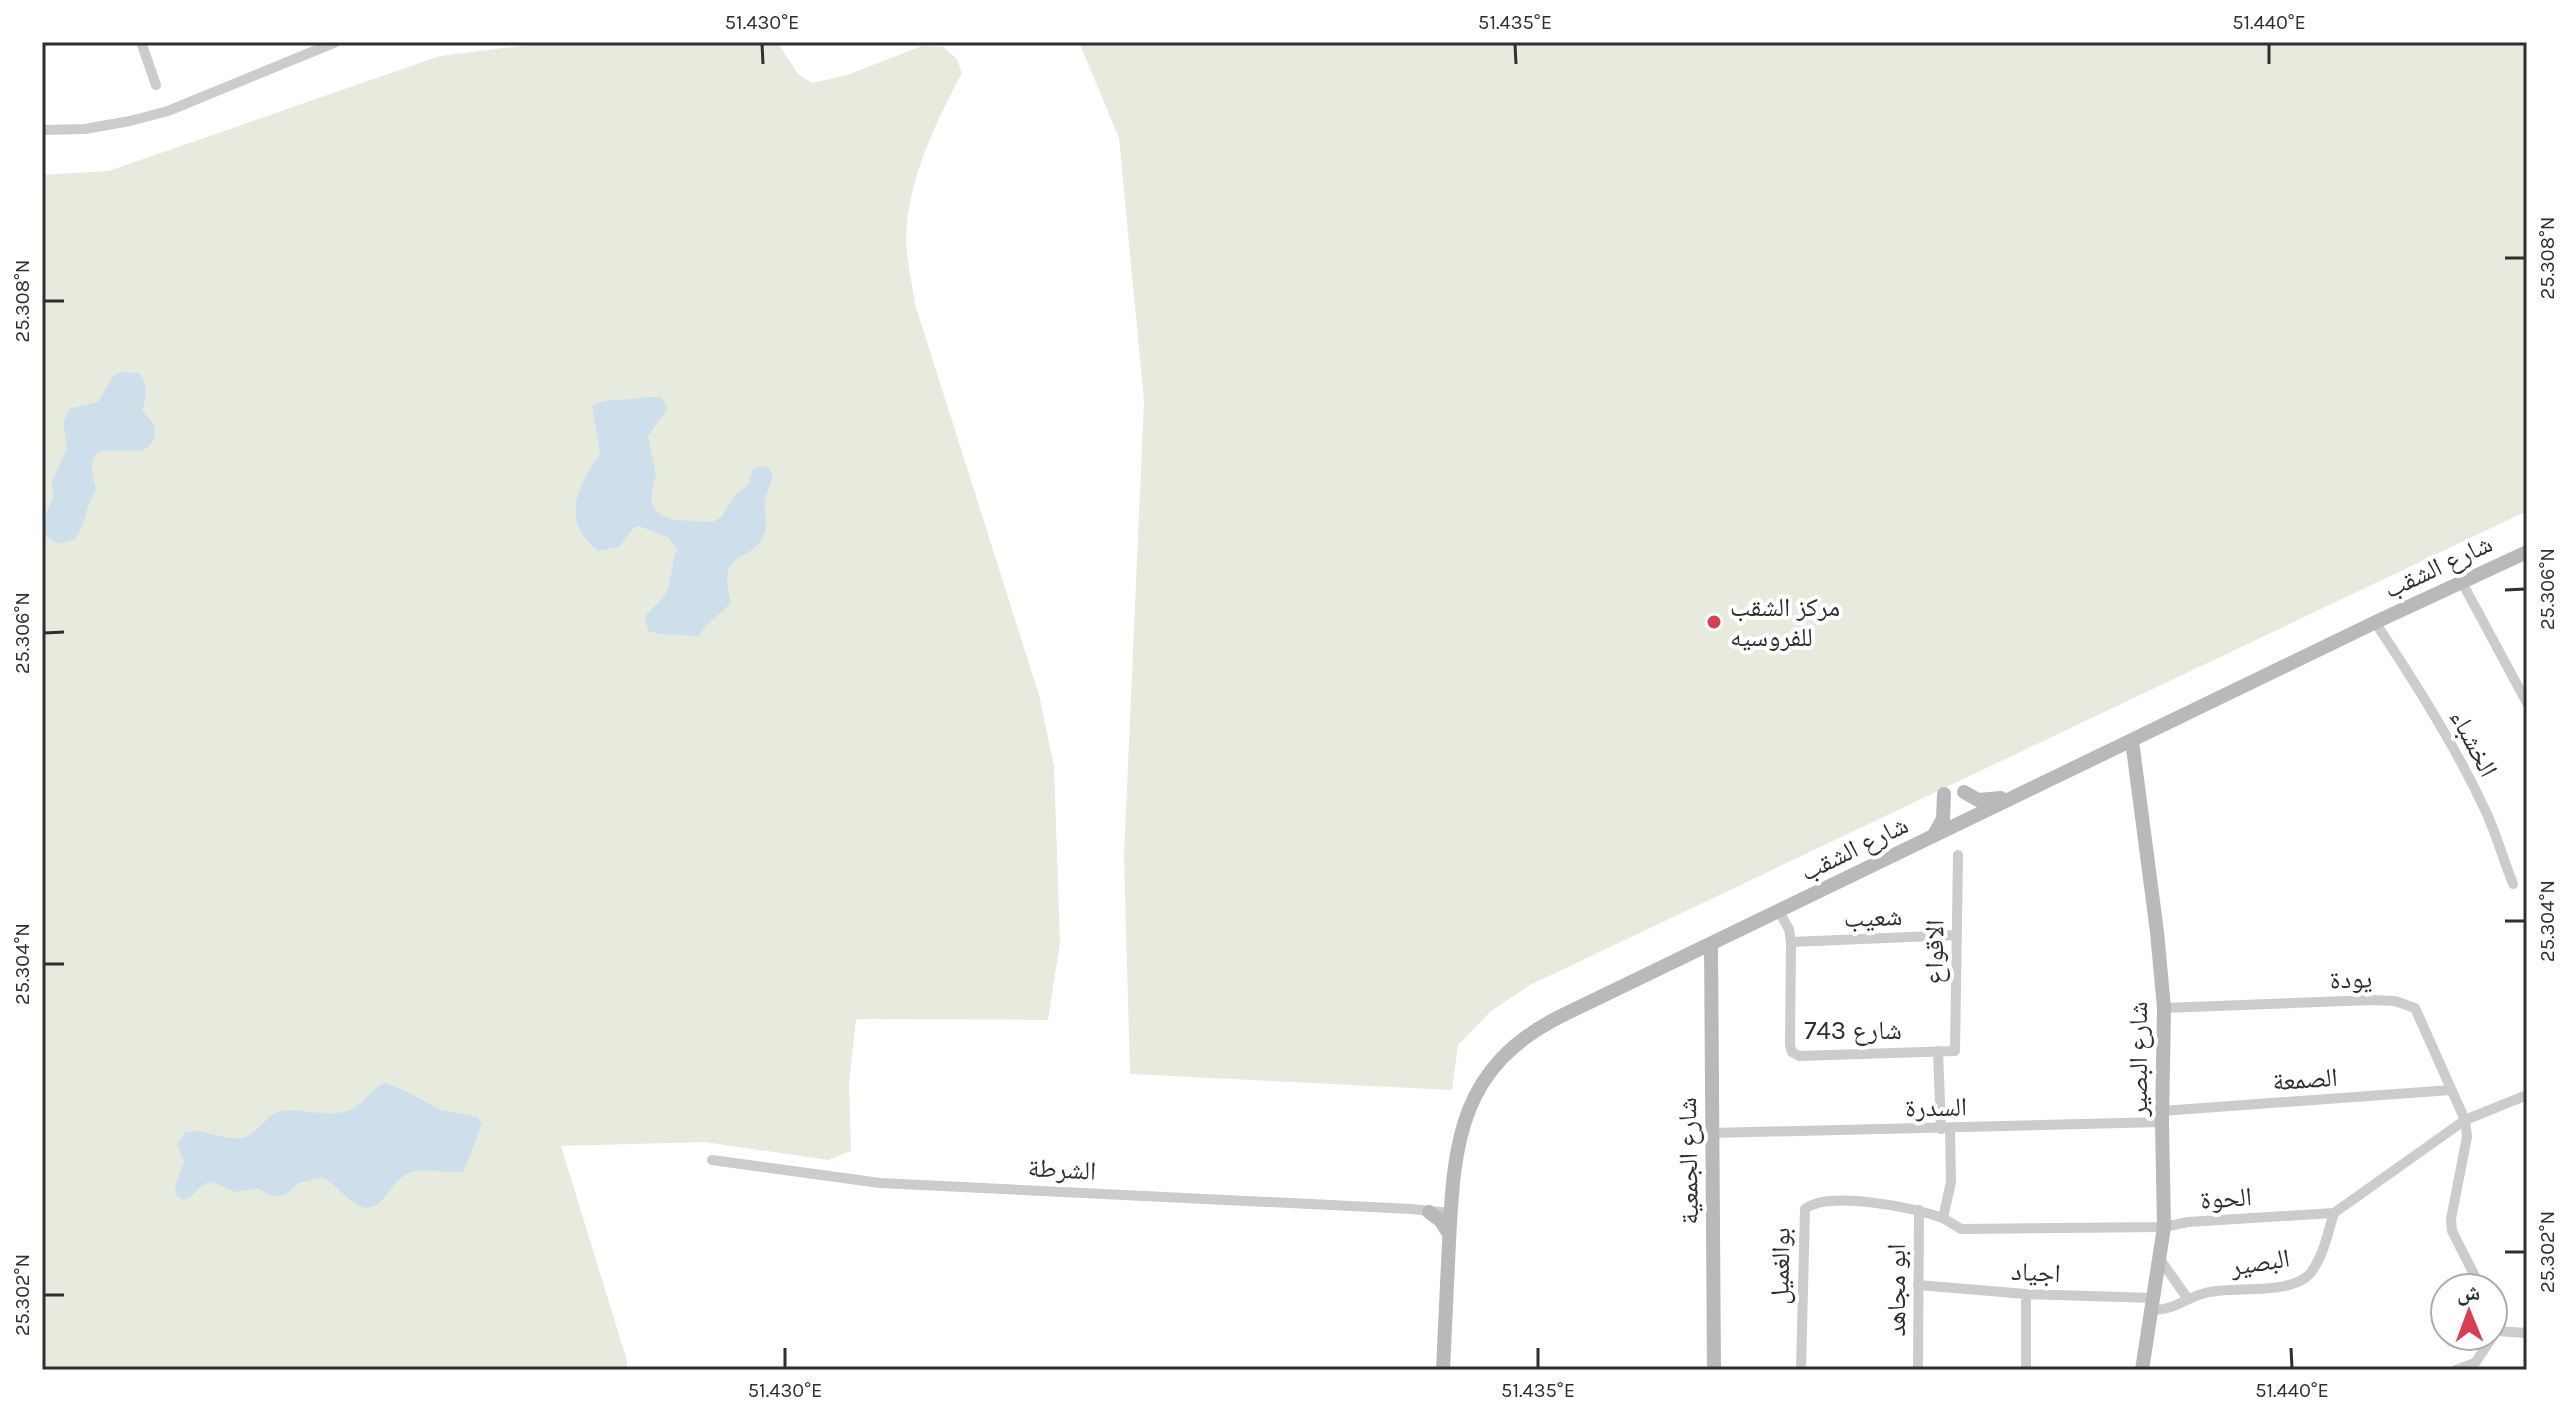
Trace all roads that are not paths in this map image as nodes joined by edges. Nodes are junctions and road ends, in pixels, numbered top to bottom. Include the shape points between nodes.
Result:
1 (141, 42) edge
2 (336, 42) edge
3 (156, 85) dead end
4 (42, 130) edge
5 (2527, 552) edge
6 (2527, 561) edge
7 (2465, 588) junction
8 (2378, 626) junction
9 (2527, 703) edge
10 (2133, 748) junction
11 (2061, 774) junction
12 (1964, 792) dead end
13 (1944, 794) dead end
14 (1933, 836) junction
15 (1958, 855) dead end
16 (2513, 884) dead end
17 (1782, 917) junction
18 (1957, 935) junction
19 (1791, 942) junction
20 (1711, 948) junction
21 (1659, 973) junction
22 (2164, 1008) junction
23 (1938, 1051) junction
24 (1955, 1051) joint
25 (2451, 1090) junction
26 (2527, 1095) edge
27 (2162, 1117) junction
28 (2465, 1120) junction
29 (1946, 1129) junction
30 (1712, 1133) junction
31 (712, 1160) dead end
32 (1451, 1188) junction
33 (1429, 1210) junction
34 (1450, 1210) junction
35 (1919, 1210) junction
36 (2334, 1213) junction
37 (1943, 1218) junction
38 (2164, 1227) junction
39 (1449, 1234) junction
40 (2159, 1258) junction
41 (2473, 1272) edge
42 (1918, 1285) junction
43 (2026, 1294) junction
44 (2188, 1299) junction
45 (2152, 1304) junction
46 (1448, 1319) junction
47 (2482, 1352) edge
48 (1443, 1370) edge
49 (1449, 1370) edge
50 (1714, 1370) edge
51 (1801, 1370) edge
52 (1918, 1370) edge
53 (2026, 1370) edge
54 (2142, 1370) edge
55 (2456, 1370) edge

1 - 3 street
2 - 4 street via 168,111 85,129
5 - 8 street, شارع الشقب
6 - 7 street, شارع الشقب
7 - 8 street, شارع الشقب
7 - 9 street
8 - 10 street, شارع الشقب
8 - 11 street, شارع الشقب
8 - 16 street, الخشباء via 2474,790
10 - 17 street, شارع الشقب
10 - 22 street, شارع البصير
11 - 12 street via 1992,800
11 - 14 street, شارع الشقب
13 - 14 street via 1943,819
14 - 20 street, شارع الشقب
15 - 18 street, الاقواع
17 - 19 street, شارع 743
17 - 20 street, شارع الشقب
18 - 19 street, شعيب
18 - 24 street, الاقواع
19 - 23 street, شارع 743 via 1792,1052 1799,1056
20 - 21 street, شارع الشقب
20 - 30 street, شارع الجمعية
21 - 32 street, شارع الشقب via 1549,1022 1507,1054 1481,1084 1464,1119
21 - 46 street, شارع الشقب via 1541,1034 1486,1088 1460,1157
22 - 25 street, يودة via 2395,1001 2415,1008
22 - 27 street, شارع البصير
23 - 24 street, شارع 743
23 - 29 street
25 - 27 street, الصمعة
25 - 28 street, يودة
26 - 28 street
27 - 29 street, السدرة
27 - 38 street, شارع البصير
28 - 36 street
28 - 41 street via 2467,1137 2451,1219
29 - 30 street, السدرة
29 - 37 street via 1951,1182
30 - 50 street, شارع الجمعية
31 - 33 street, الشرطة via 880,1183
32 - 33 street
32 - 34 street, شارع الشقب
33 - 34 street, الشرطة
33 - 39 street
34 - 39 street, شارع الشقب
35 - 37 street, بوالغميل
35 - 42 street, ابو مجاهد
35 - 51 street, بوالغميل via 1835,1201 1805,1209
36 - 38 street, الحوة
36 - 44 street, البصير via 2311,1273 2301,1280
37 - 38 street, الحوة via 1961,1229
38 - 40 street, شارع البصير
39 - 46 street, شارع الشقب
40 - 44 street
40 - 45 street, شارع البصير
42 - 43 street, اجياد
42 - 52 street, ابو مجاهد
43 - 45 street, اجياد
43 - 53 street
44 - 45 street, البصير via 2170,1308
45 - 54 street, شارع البصير
46 - 48 street, شارع الشقب
46 - 49 street, شارع الشقب
47 - 55 street via 2475,1363

